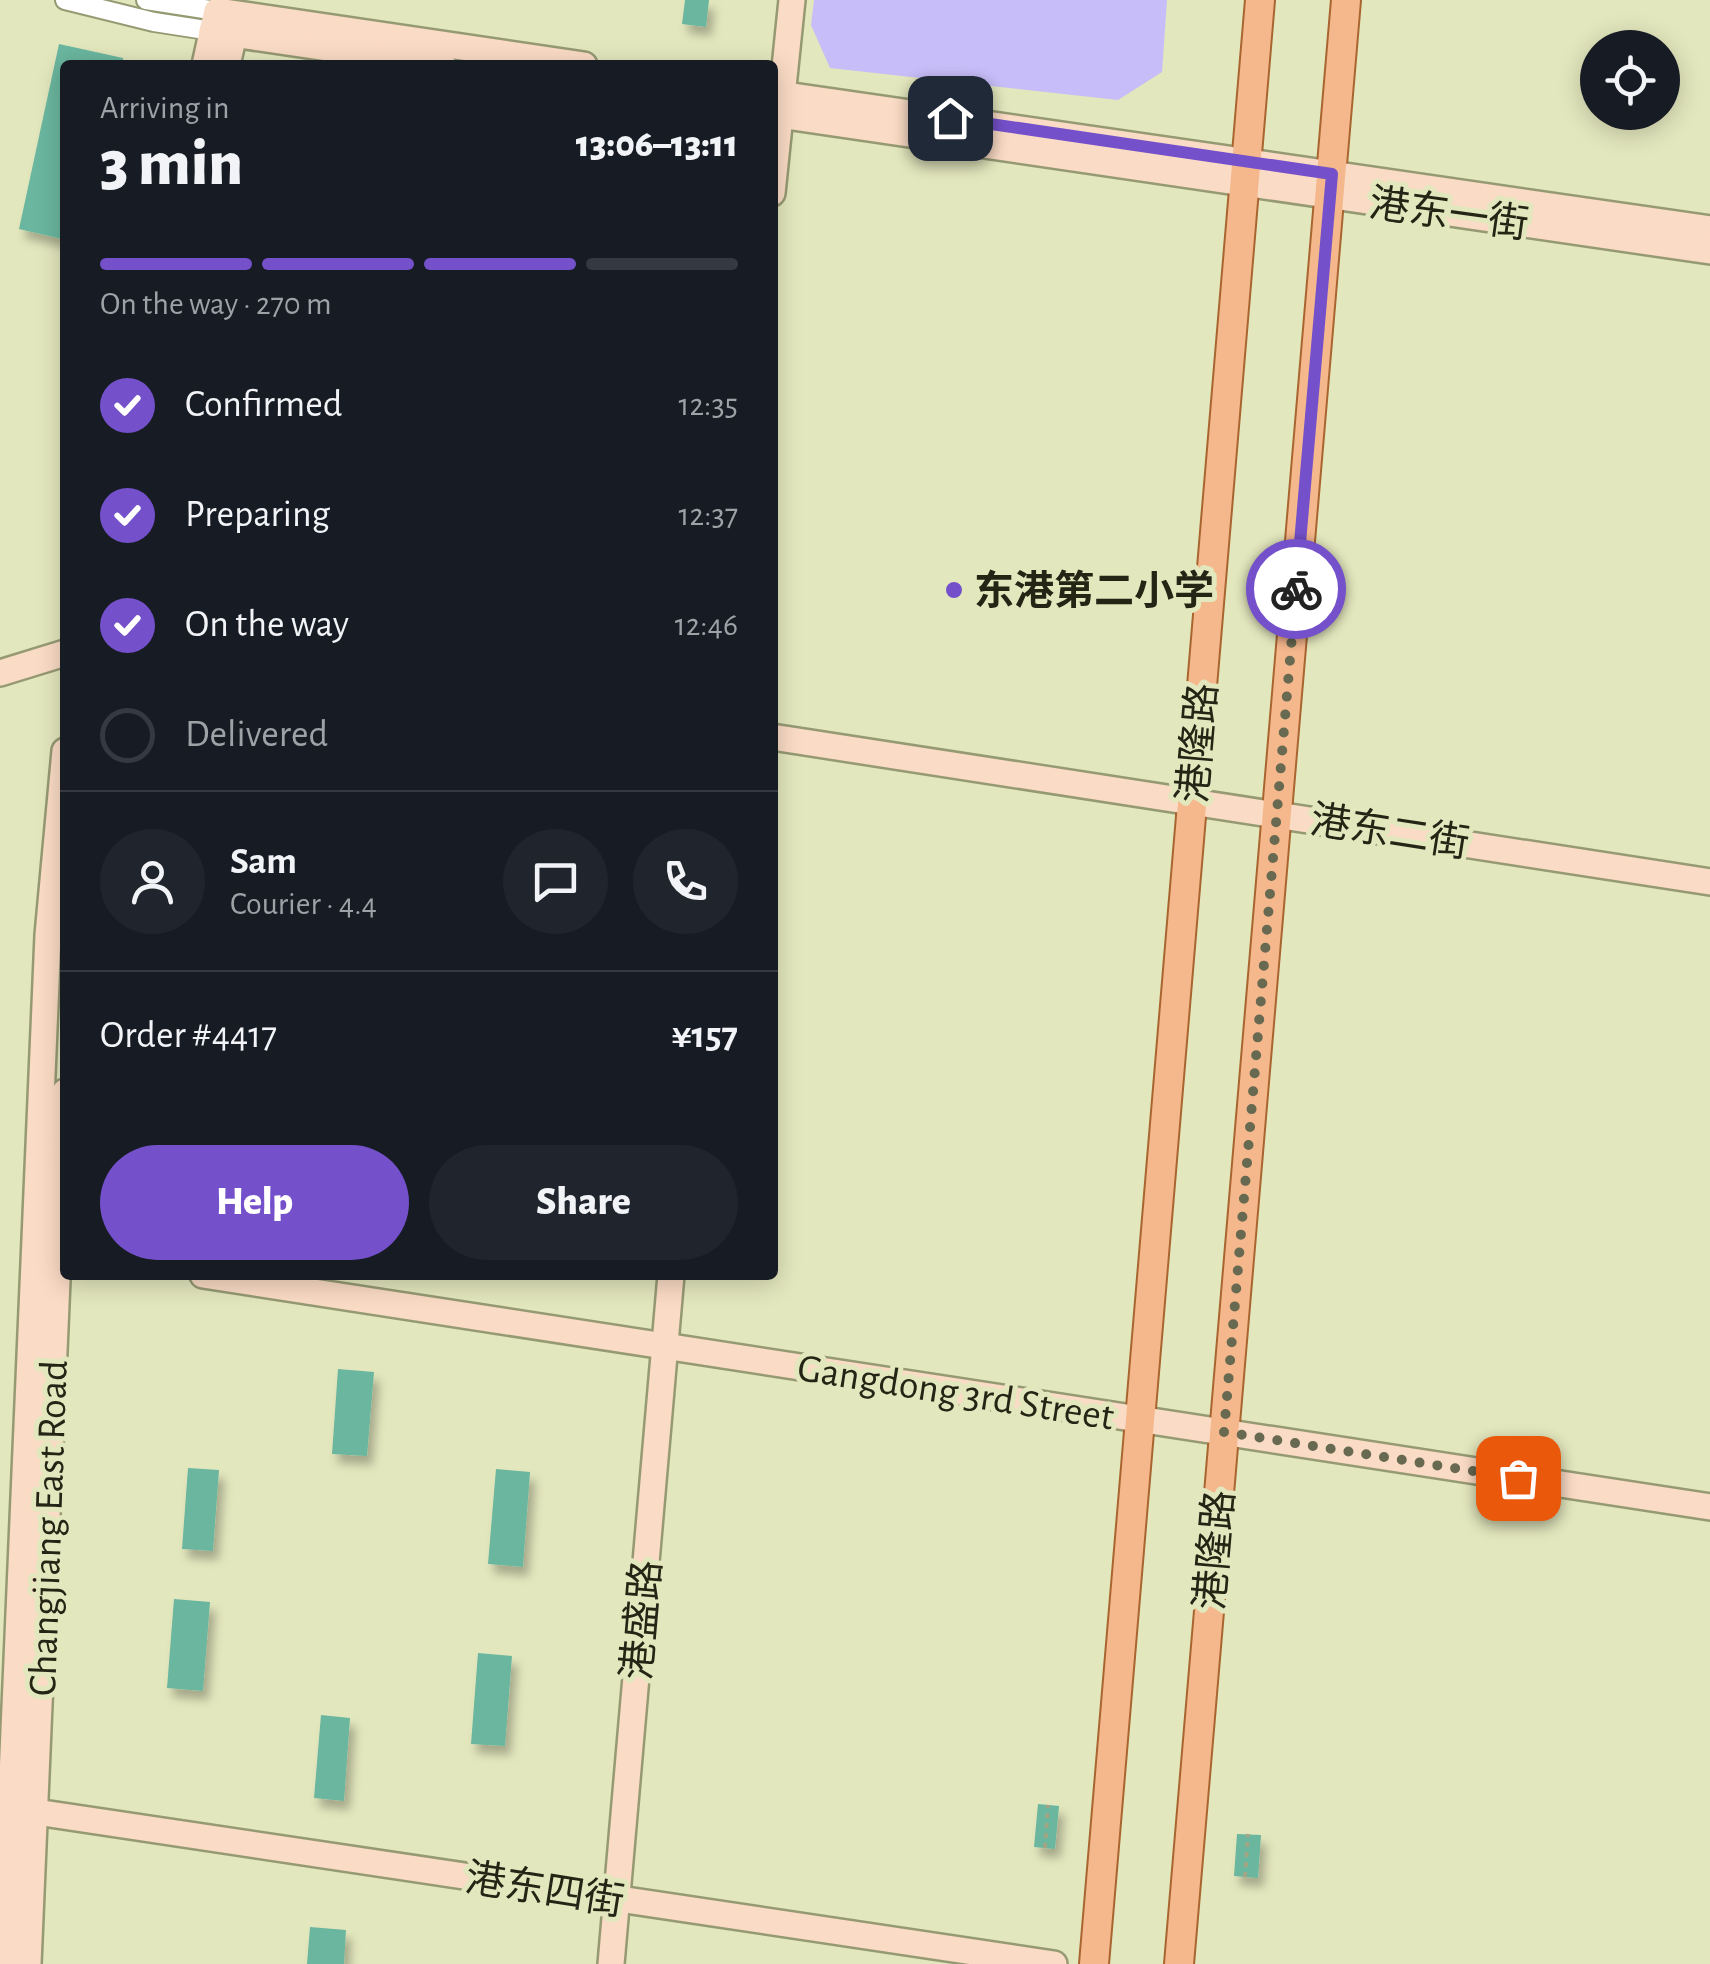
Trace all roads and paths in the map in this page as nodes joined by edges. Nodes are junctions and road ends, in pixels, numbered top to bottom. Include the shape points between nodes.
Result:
1 (65, 0) edge
2 (146, 0) edge
3 (792, 0) edge
4 (1260, 0) edge
5 (1346, 0) edge
6 (227, 15) edge
7 (207, 60) edge
8 (227, 60) edge
9 (421, 60) edge
10 (548, 60) edge
11 (778, 97) edge
12 (778, 104) edge
13 (1245, 173) junction
14 (1331, 185) junction
15 (1710, 229) edge
16 (1710, 251) edge
17 (60, 655) edge
18 (0, 673) edge
19 (778, 739) edge
20 (1192, 802) junction
21 (60, 805) edge
22 (1277, 813) junction
23 (1710, 882) edge
24 (60, 1159) edge
25 (53, 1252) edge
26 (235, 1280) edge
27 (671, 1280) edge
28 (665, 1346) junction
29 (1140, 1420) junction
30 (1224, 1432) junction
31 (1710, 1507) edge
32 (1048, 1805) dead end
33 (16, 1808) edge
34 (1248, 1834) dead end
35 (1045, 1848) dead end
36 (1244, 1877) dead end
37 (617, 1900) junction
38 (4, 1964) edge
39 (28, 1964) edge
40 (611, 1964) edge
41 (1054, 1964) edge
42 (1094, 1964) edge
43 (1179, 1964) edge

1 - 6 street via 154,22
2 - 6 street
3 - 11 street
4 - 13 main road, 港隆路
5 - 14 main road, 港隆路
6 - 7 street
6 - 8 street
6 - 9 street
6 - 10 street
12 - 13 street, 港东一街
13 - 14 street, 港东一街
13 - 20 main road, 港隆路
14 - 15 street, 港东一街
14 - 16 street, 港东一街
14 - 22 main road, 港隆路
17 - 18 street
19 - 20 street, 港东二街
20 - 22 street, 港东二街
20 - 29 main road, 港隆路
21 - 25 street, Changjiang East Road via 48,935
22 - 23 street, 港东二街
22 - 30 main road, 港隆路
24 - 25 street, Changjiang East Road
25 - 33 street, Changjiang East Road
26 - 28 street, Gangdong 3rd Street
27 - 28 street, 港盛路
28 - 29 street, Gangdong 3rd Street
28 - 37 street, 港盛路
29 - 30 street, Gangdong 3rd Street
29 - 42 main road, 港隆路
30 - 31 street, Gangdong 3rd Street
30 - 43 main road, 港隆路
32 - 35 path
33 - 37 street, 港东四街
33 - 38 street, Changjiang East Road
33 - 39 street, Changjiang East Road
34 - 36 path
37 - 40 street, 港盛路
37 - 41 street, 港东四街

